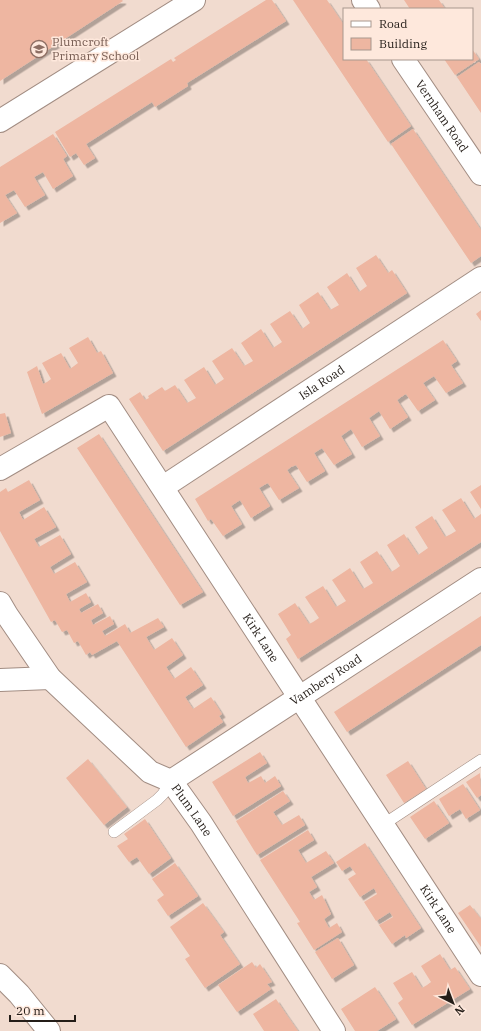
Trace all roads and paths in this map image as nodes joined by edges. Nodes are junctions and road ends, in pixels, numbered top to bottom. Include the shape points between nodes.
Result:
1 (194, 0) edge
2 (404, 60) edge
3 (0, 121) edge
4 (481, 174) edge
5 (481, 278) edge
6 (0, 469) edge
7 (163, 487) junction
8 (481, 580) edge
9 (0, 603) edge
10 (50, 678) junction
11 (0, 680) edge
12 (300, 697) junction
13 (481, 760) edge
14 (171, 781) junction
15 (384, 824) junction
16 (114, 832) dead end
17 (481, 974) edge
18 (0, 975) edge
19 (49, 1031) edge
20 (334, 1031) edge

1 - 3 street
2 - 4 street, Vernham Road
5 - 7 street, Isla Road
6 - 7 street, Kirk Lane via 109,406
7 - 12 street, Kirk Lane
8 - 12 street, Vambery Road
9 - 10 street, Plum Lane
10 - 11 street
10 - 14 street, Plum Lane via 150,772
12 - 14 street, Vambery Road
12 - 15 street, Kirk Lane
13 - 15 lane
14 - 16 lane via 157,800
14 - 20 street, Plum Lane
15 - 17 street, Kirk Lane
18 - 19 street

